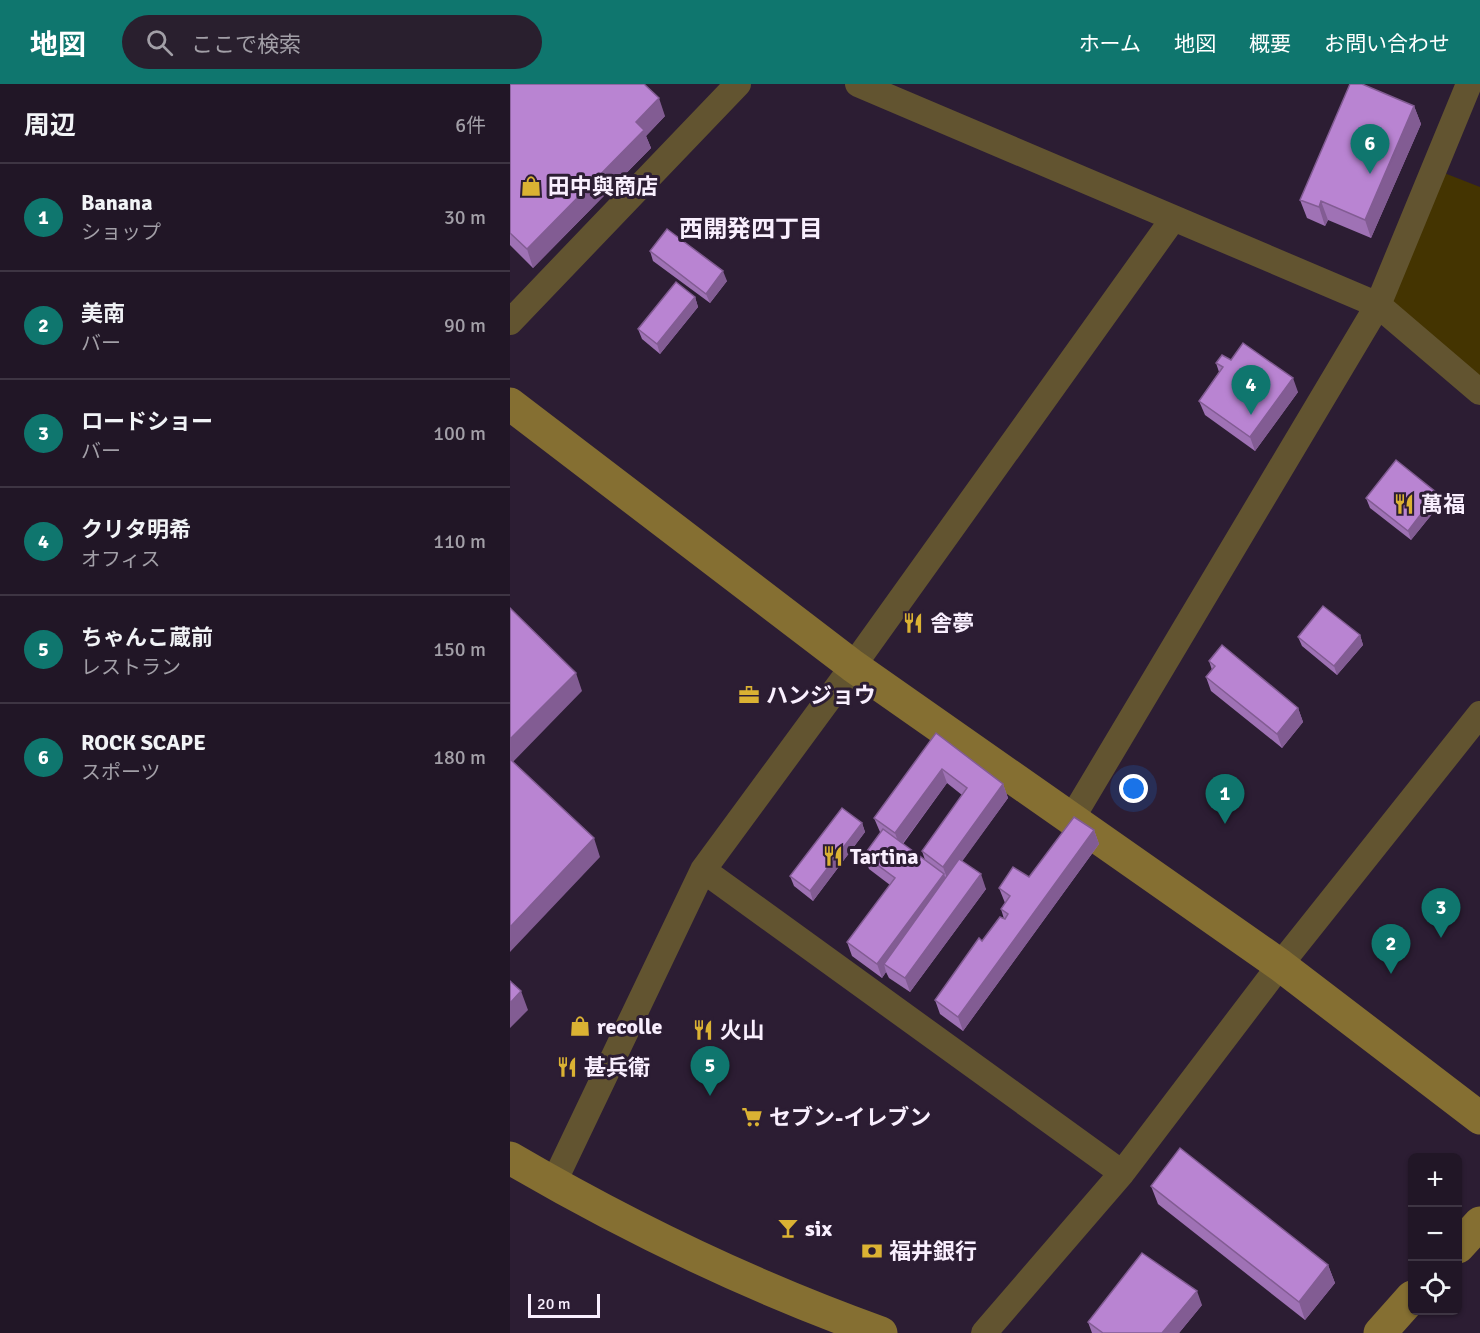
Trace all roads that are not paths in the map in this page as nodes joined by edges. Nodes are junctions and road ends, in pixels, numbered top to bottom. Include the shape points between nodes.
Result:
1 (738, 84) edge
2 (858, 84) edge
3 (1468, 84) edge
4 (1173, 219) junction
5 (1378, 305) junction
6 (510, 322) edge
7 (1480, 392) edge
8 (510, 404) edge
9 (853, 666) junction
10 (1480, 714) edge
11 (1072, 818) junction
12 (703, 870) junction
13 (1280, 965) junction
14 (1480, 1118) edge
15 (510, 1158) edge
16 (1122, 1173) junction
17 (553, 1184) junction
18 (1480, 1223) edge
19 (1462, 1243) edge
20 (1408, 1302) edge
21 (881, 1333) edge
22 (984, 1333) edge
23 (1380, 1333) edge

1 - 6 street
2 - 4 street
3 - 5 street
4 - 5 street
4 - 9 street
5 - 7 street
5 - 11 street
8 - 9 street
9 - 11 street
9 - 12 street
10 - 13 street
11 - 13 street
12 - 16 street
12 - 17 street
13 - 14 street
13 - 16 street
15 - 17 street
16 - 22 street
17 - 21 street via 704,1259
18 - 19 street
20 - 23 street

